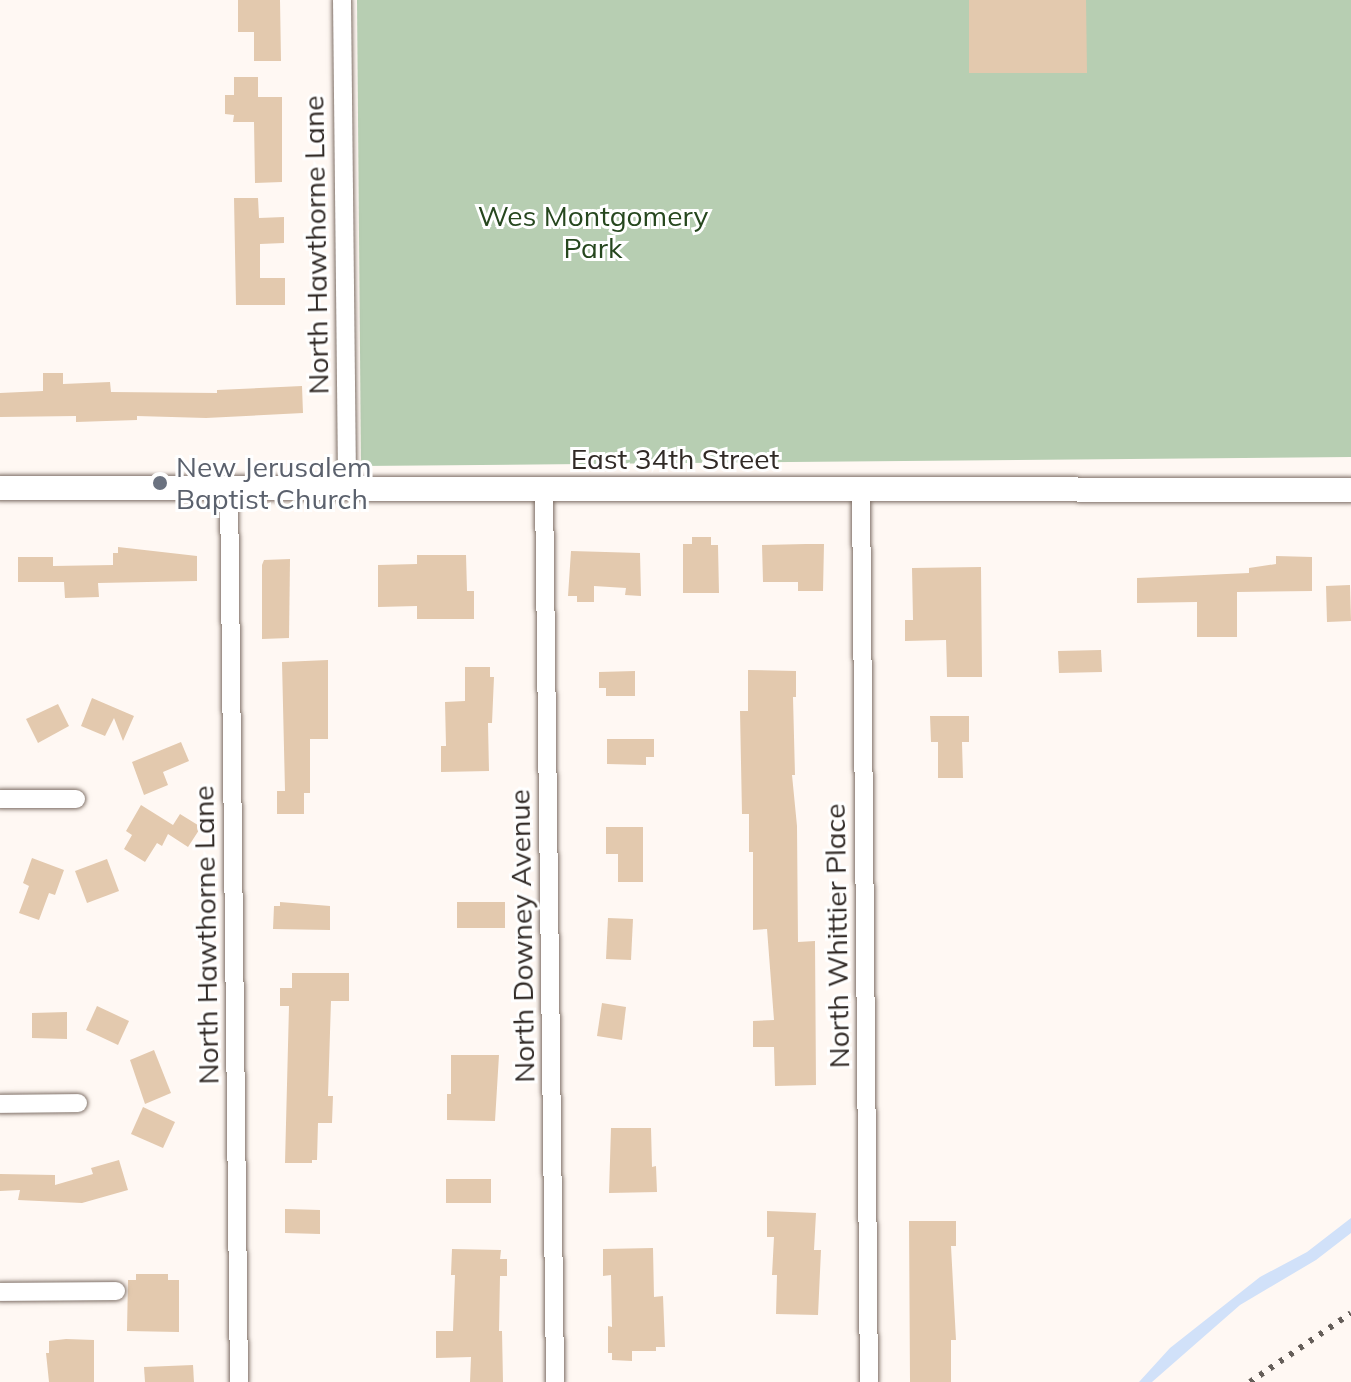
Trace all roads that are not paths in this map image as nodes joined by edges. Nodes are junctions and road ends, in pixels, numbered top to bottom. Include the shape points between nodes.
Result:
1 (342, 0) edge
2 (0, 488) edge
3 (229, 488) junction
4 (347, 489) junction
5 (544, 489) junction
6 (861, 489) junction
7 (1351, 490) edge
8 (0, 799) edge
9 (76, 799) dead end
10 (78, 1103) dead end
11 (0, 1104) edge
12 (116, 1291) dead end
13 (0, 1292) edge
14 (239, 1382) edge
15 (555, 1382) edge
16 (869, 1382) edge

1 - 4 street, North Hawthorne Lane
2 - 3 main road, East 34th Street
3 - 4 main road, East 34th Street
3 - 14 street, North Hawthorne Lane
4 - 5 main road, East 34th Street
5 - 6 main road, East 34th Street
5 - 15 street, North Downey Avenue
6 - 7 main road, East 34th Street
6 - 16 street, North Whittier Place
8 - 9 street
10 - 11 street
12 - 13 street

